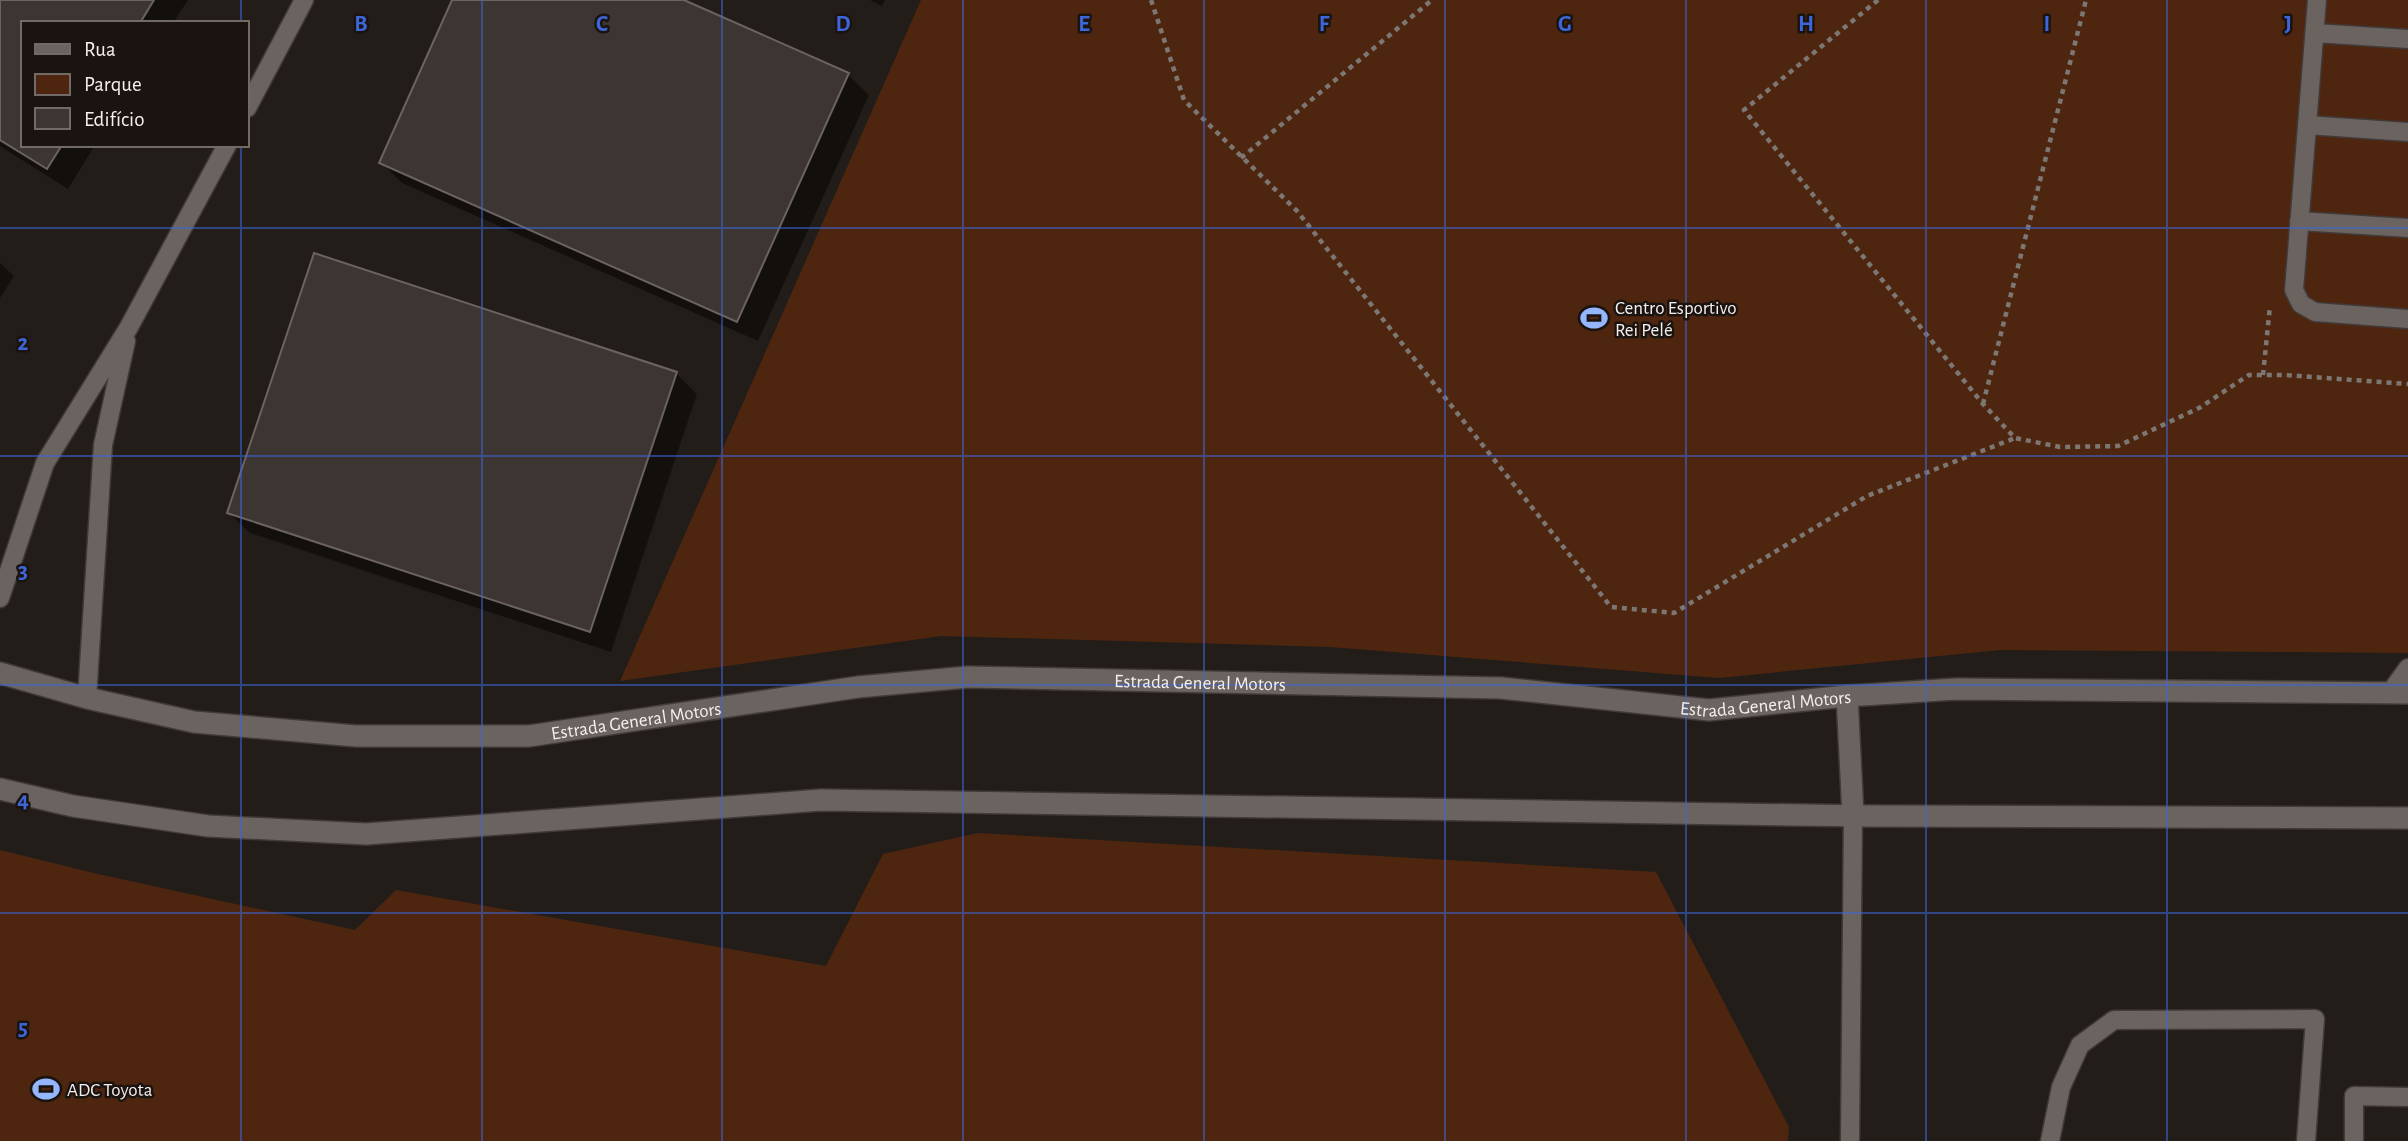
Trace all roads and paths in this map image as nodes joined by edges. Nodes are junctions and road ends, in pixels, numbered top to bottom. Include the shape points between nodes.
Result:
1 (304, 0) edge
2 (1151, 0) edge
3 (1432, 0) edge
4 (1878, 0) edge
5 (2086, 0) edge
6 (2317, 0) edge
7 (2315, 33) junction
8 (2408, 39) edge
9 (248, 105) edge
10 (2307, 125) junction
11 (2408, 132) edge
12 (225, 147) edge
13 (1241, 158) junction
14 (2299, 220) junction
15 (2408, 228) edge
16 (2408, 319) edge
17 (129, 327) junction
18 (2408, 384) edge
19 (1983, 404) junction
20 (2015, 438) junction
21 (0, 598) edge
22 (2408, 668) edge
23 (0, 673) edge
24 (2399, 693) edge
25 (1846, 696) junction
26 (87, 698) junction
27 (0, 789) edge
28 (1853, 815) junction
29 (2408, 818) edge
30 (2408, 1097) edge
31 (1850, 1141) edge
32 (2050, 1141) edge
33 (2306, 1141) edge
34 (2354, 1141) edge

1 - 9 lane
2 - 13 path via 1184,100
3 - 13 path
4 - 19 path via 1744,110
5 - 19 path
6 - 7 lane
7 - 8 lane
7 - 10 lane
10 - 11 lane
10 - 14 lane
12 - 17 lane
13 - 20 path via 1297,211 1611,607 1674,613 1867,496
14 - 15 lane
14 - 16 lane via 2294,289 2301,304 2315,312
17 - 21 lane via 45,463
17 - 26 lane via 103,445
18 - 20 path via 2249,375 2199,408 2118,446 2060,447
19 - 20 path
22 - 24 lane
23 - 26 main road, Estrada General Motors
24 - 25 main road, Estrada General Motors via 1956,689
25 - 26 main road, Estrada General Motors via 1709,710 1501,688 968,677 858,687 530,736 356,736 208,723
25 - 28 main road
27 - 28 main road via 73,806 208,826 366,834 821,800
28 - 29 main road
28 - 31 lane
30 - 34 lane via 2354,1096
32 - 33 lane via 2061,1087 2080,1045 2114,1020 2315,1019

